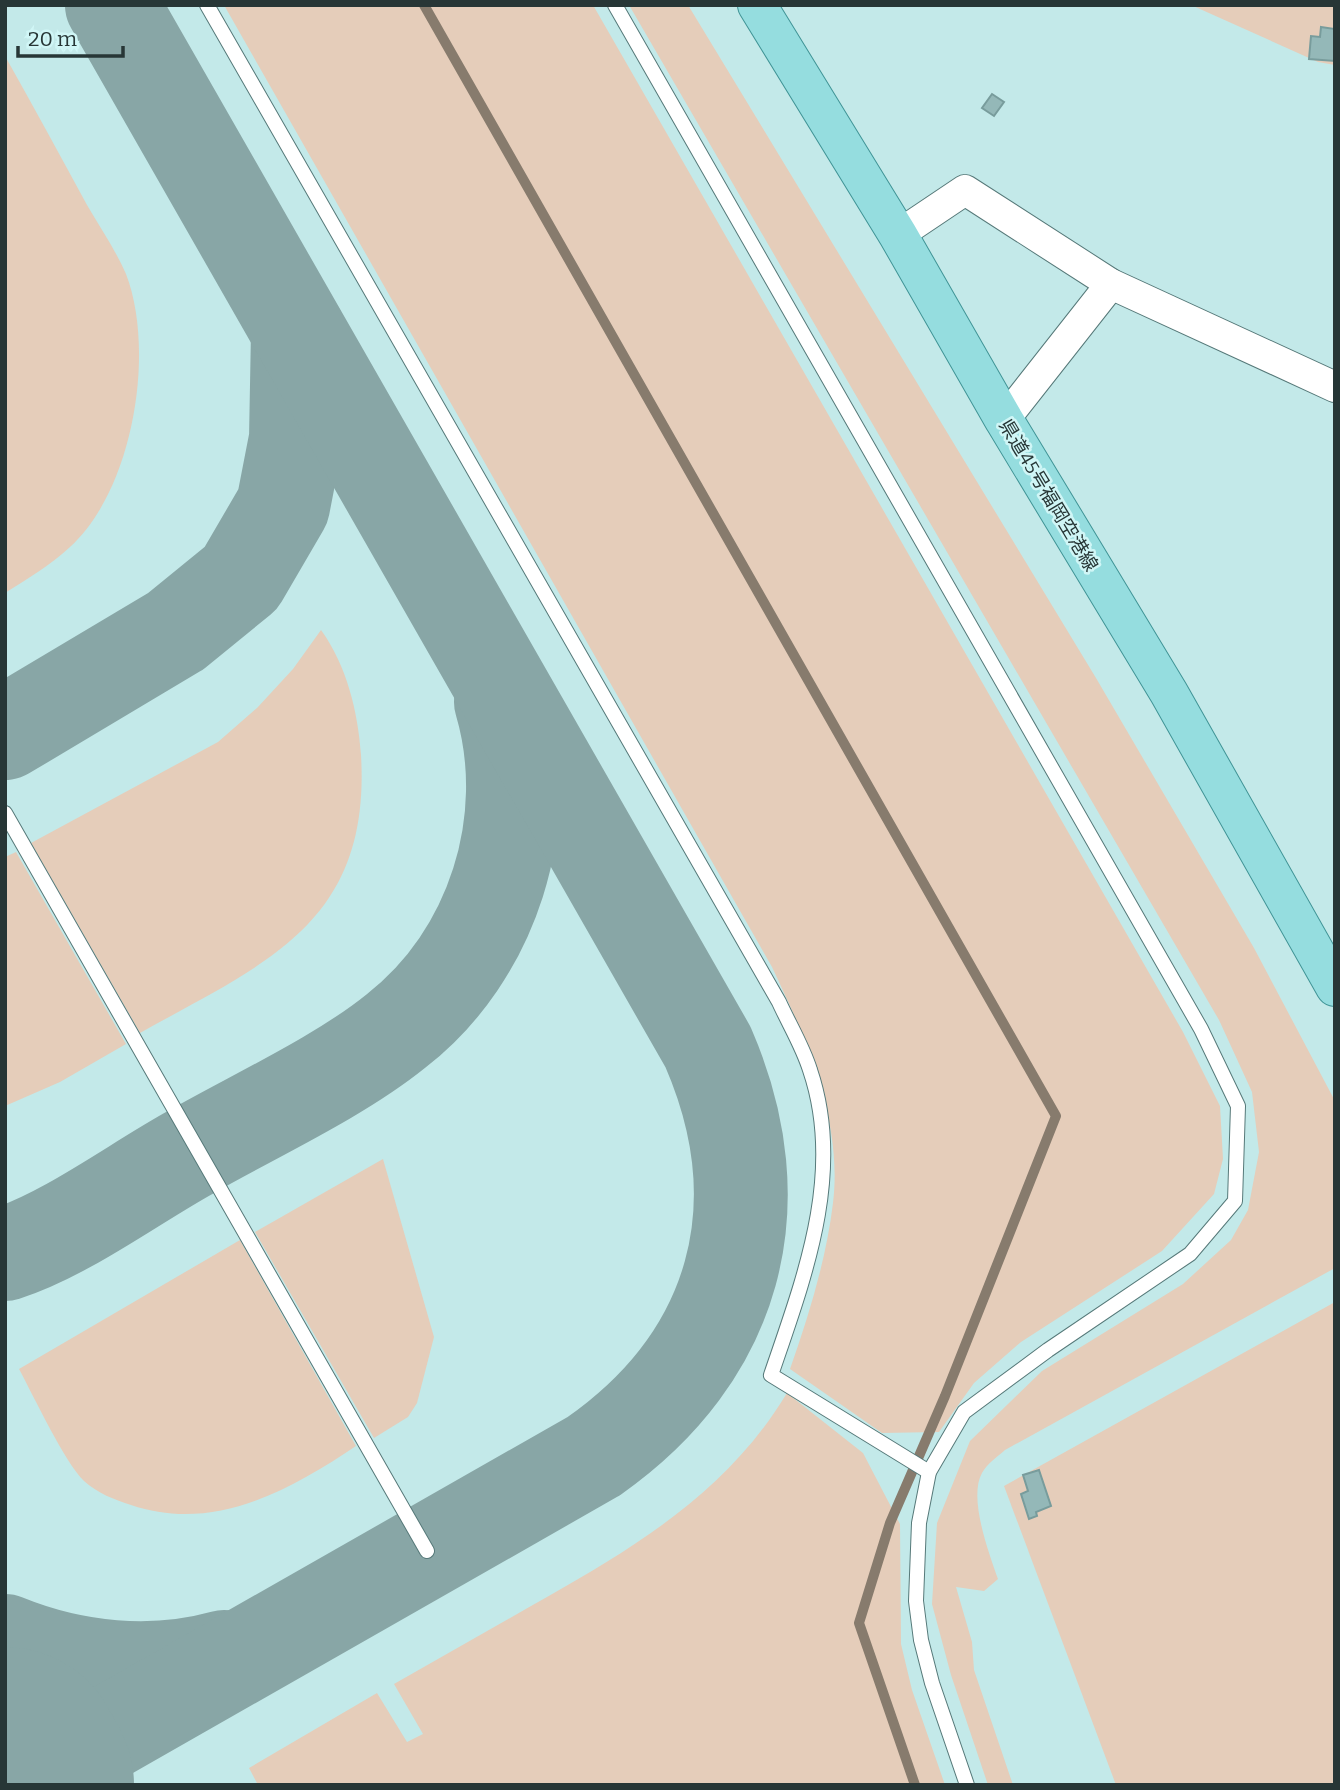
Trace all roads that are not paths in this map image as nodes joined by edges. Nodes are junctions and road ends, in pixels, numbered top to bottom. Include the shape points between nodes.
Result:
1 (207, 5) edge
2 (615, 5) edge
3 (757, 5) edge
4 (898, 235) junction
5 (1111, 284) junction
6 (1335, 387) edge
7 (1004, 421) junction
8 (5, 813) edge
9 (1335, 987) edge
10 (929, 1472) junction
11 (427, 1551) dead end
12 (967, 1785) edge

1 - 10 lane via 779,1002 810,1070 823,1130 823,1194 807,1269 771,1375
2 - 10 lane via 1194,1017 1238,1106 1235,1200 1190,1254 964,1412
3 - 4 main road, 県道45号福岡空港線
4 - 5 street via 965,190
4 - 7 main road, 県道45号福岡空港線
5 - 6 street
5 - 7 street
7 - 9 main road, 県道45号福岡空港線 via 1169,692
8 - 11 lane
10 - 12 lane via 919,1523 917,1614 932,1683

